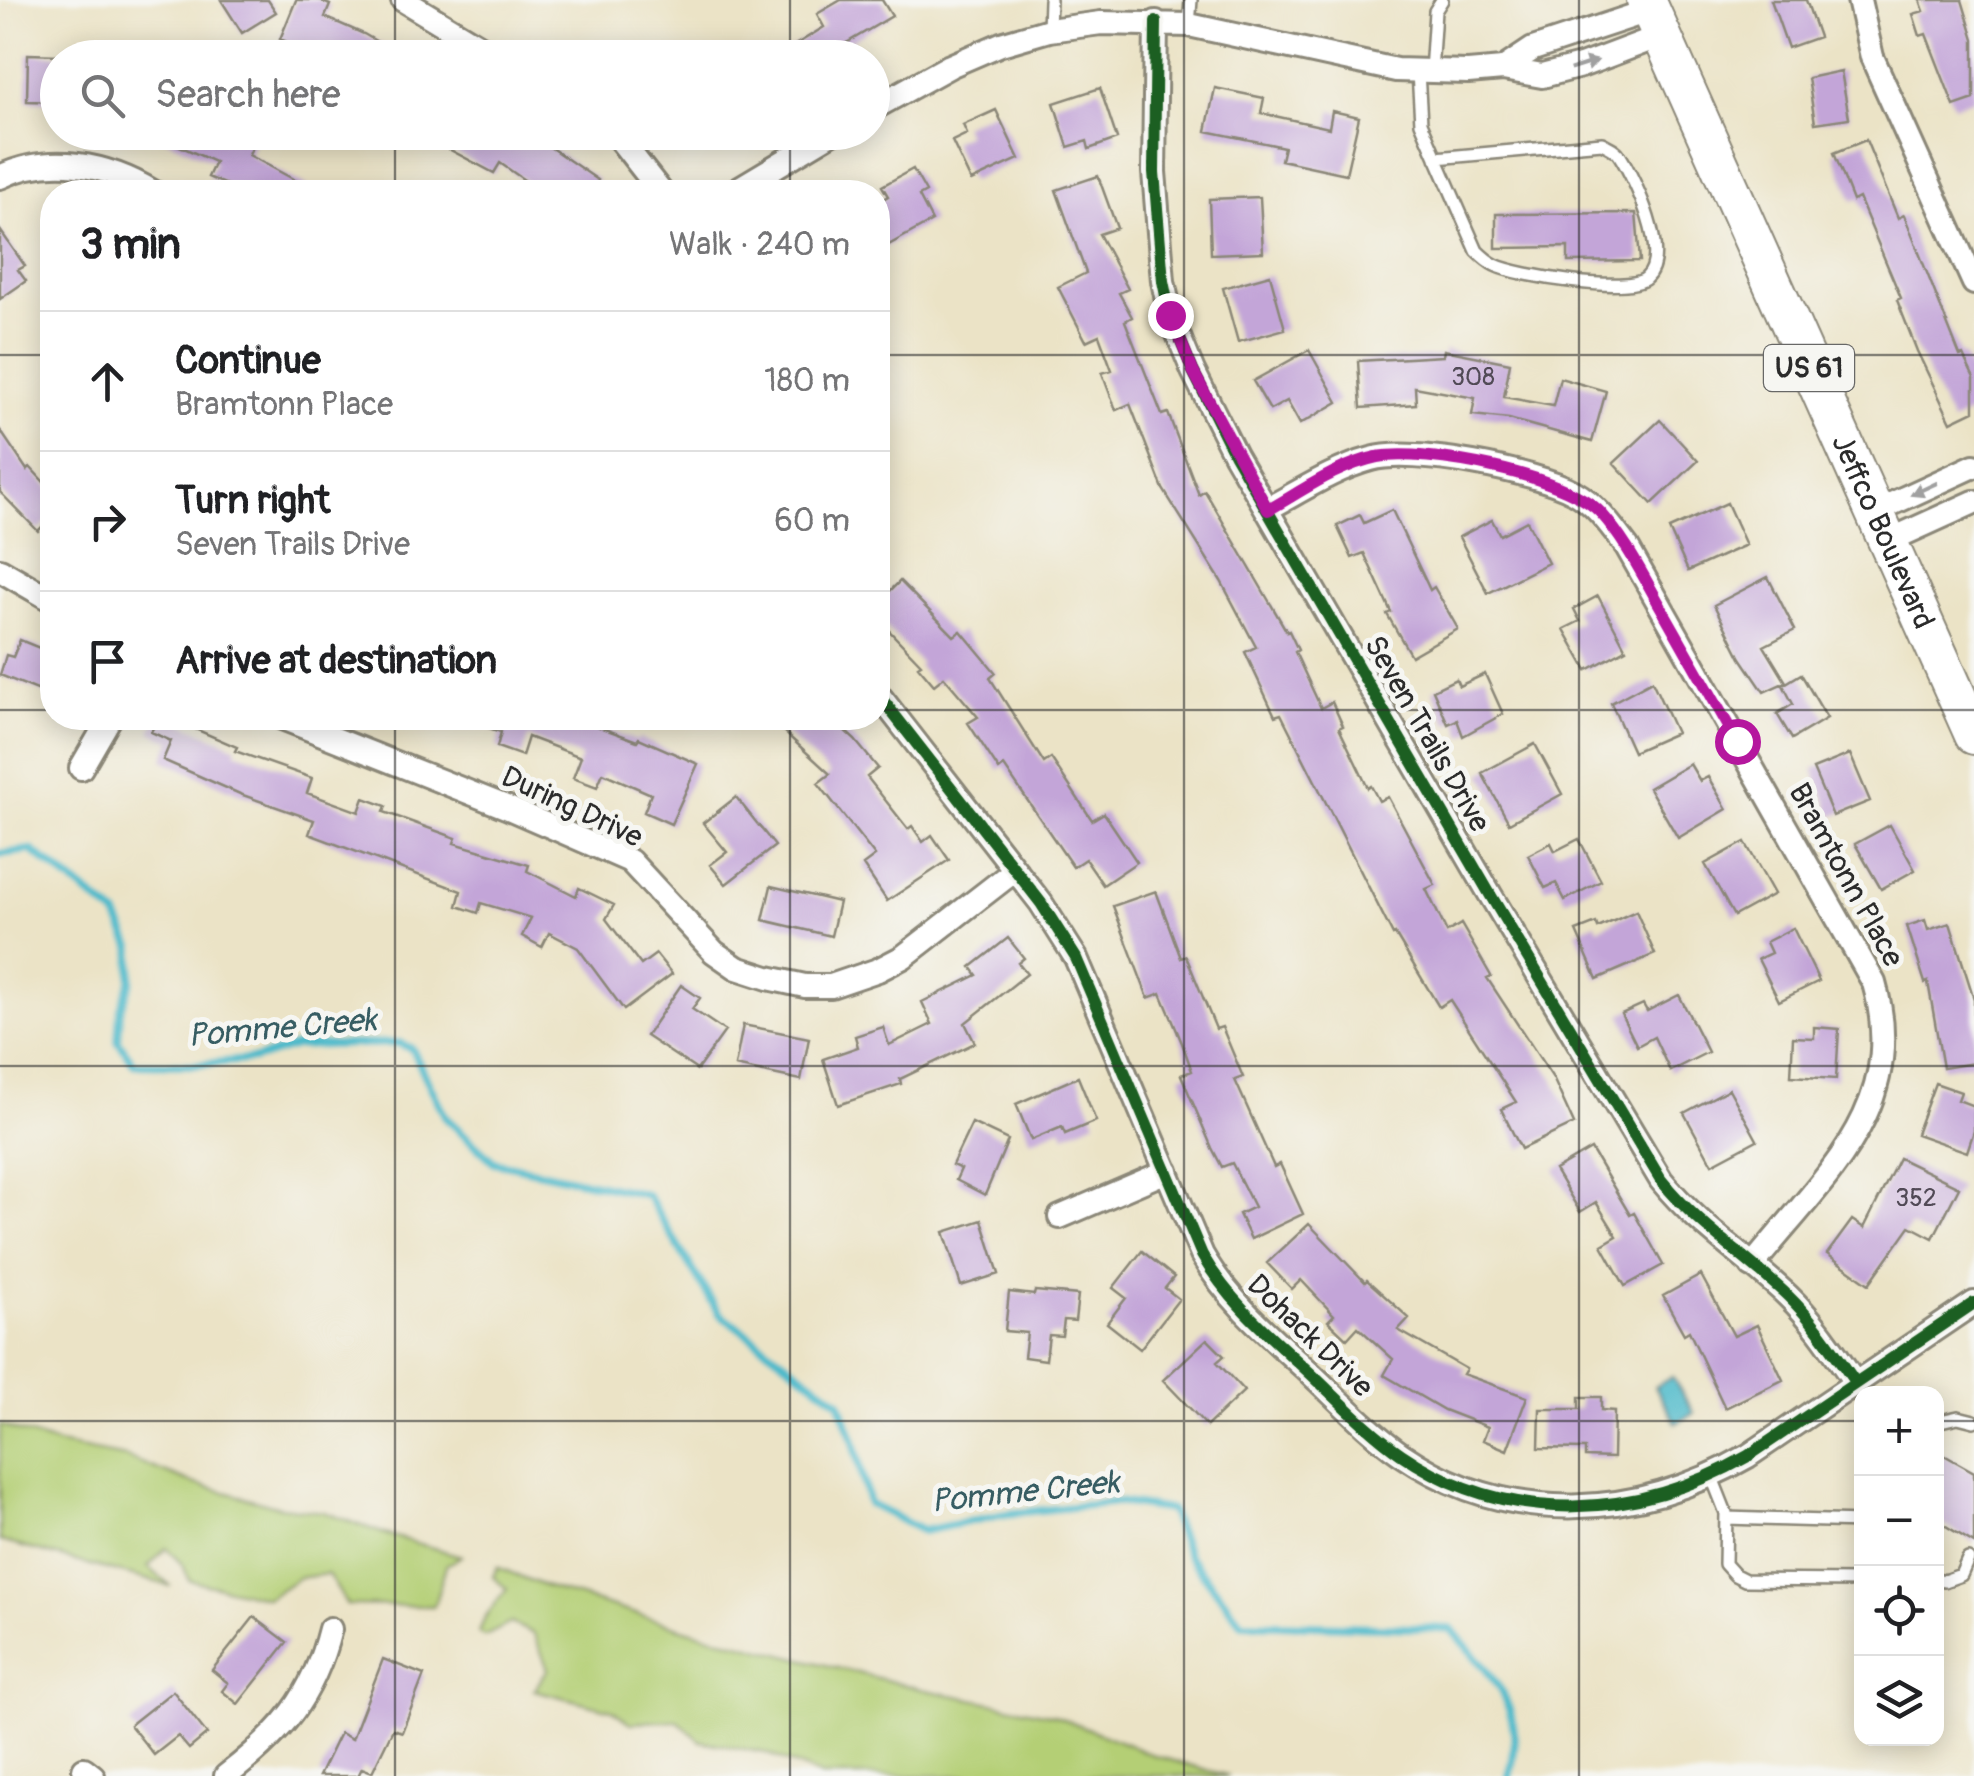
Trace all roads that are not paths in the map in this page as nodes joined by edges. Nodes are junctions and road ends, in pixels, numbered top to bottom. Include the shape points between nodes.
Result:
1 (403, 0) edge
2 (1050, 0) edge
3 (1191, 0) edge
4 (1859, 0) edge
5 (1438, 4) edge
6 (439, 9) edge
7 (1654, 15) edge
8 (1156, 22) junction
9 (1189, 25) junction
10 (1050, 30) junction
11 (477, 40) edge
12 (1425, 72) junction
13 (890, 99) edge
14 (629, 150) edge
15 (803, 150) edge
16 (1436, 158) junction
17 (0, 177) edge
18 (127, 180) edge
19 (653, 180) edge
20 (753, 180) edge
21 (1974, 283) edge
22 (1974, 466) edge
23 (1974, 502) edge
24 (1268, 510) junction
25 (1880, 527) junction
26 (0, 570) edge
27 (40, 593) edge
28 (890, 710) edge
29 (103, 730) edge
30 (312, 730) edge
31 (1974, 735) edge
32 (81, 768) dead end
33 (1014, 872) junction
34 (1167, 1171) junction
35 (1060, 1217) dead end
36 (1752, 1266) junction
37 (1974, 1303) edge
38 (1859, 1386) edge
39 (1863, 1386) edge
40 (1854, 1392) edge
41 (1944, 1420) edge
42 (1974, 1420) edge
43 (1712, 1476) junction
44 (1726, 1518) junction
45 (1854, 1522) edge
46 (1968, 1559) dead end
47 (1854, 1581) edge
48 (1944, 1581) edge
49 (330, 1629) dead end
50 (226, 1776) edge

1 - 6 street
2 - 10 lane
3 - 9 lane
4 - 21 street via 1872,57
5 - 12 lane
6 - 11 street
7 - 12 street via 1533,49 1502,69
7 - 25 main road, Jeffco Boulevard / US 61
8 - 9 street
8 - 10 street
8 - 24 street, Seven Trails Drive via 1154,172 1162,281 1193,371
9 - 12 street
10 - 13 street via 974,54
12 - 16 lane via 1421,123
14 - 19 street
15 - 20 street
16 - 16 lane via 1476,251 1494,265 1550,279 1633,286 1648,277 1653,228 1618,152 1602,143
17 - 18 street via 48,163 105,170
22 -> 25 street
23 - 25 street
24 - 36 street, Seven Trails Drive via 1642,1150 1677,1200
24 - 36 street, Bramtonn Place via 1346,467 1415,456 1546,480 1574,492 1627,547 1874,983 1882,1010 1884,1062 1866,1115
25 - 31 main road, Jeffco Boulevard / US 61
26 - 27 street
28 - 33 street, Dohack Drive
29 - 32 street
30 - 33 street, During Drive via 630,861 714,952 737,968 805,986 850,981 902,957
33 - 34 street, Dohack Drive via 1076,958
34 - 35 street
34 - 43 street, Dohack Drive via 1202,1255 1243,1310 1381,1438 1429,1470 1494,1496 1591,1508
36 - 38 street, Seven Trails Drive via 1817,1326
37 - 39 street, Dohack Drive
40 - 43 street, Dohack Drive
41 - 42 lane
43 - 44 lane
44 - 45 lane
44 - 47 lane via 1725,1564 1745,1580
46 - 48 lane via 1960,1575
49 - 50 street via 310,1689 286,1724

